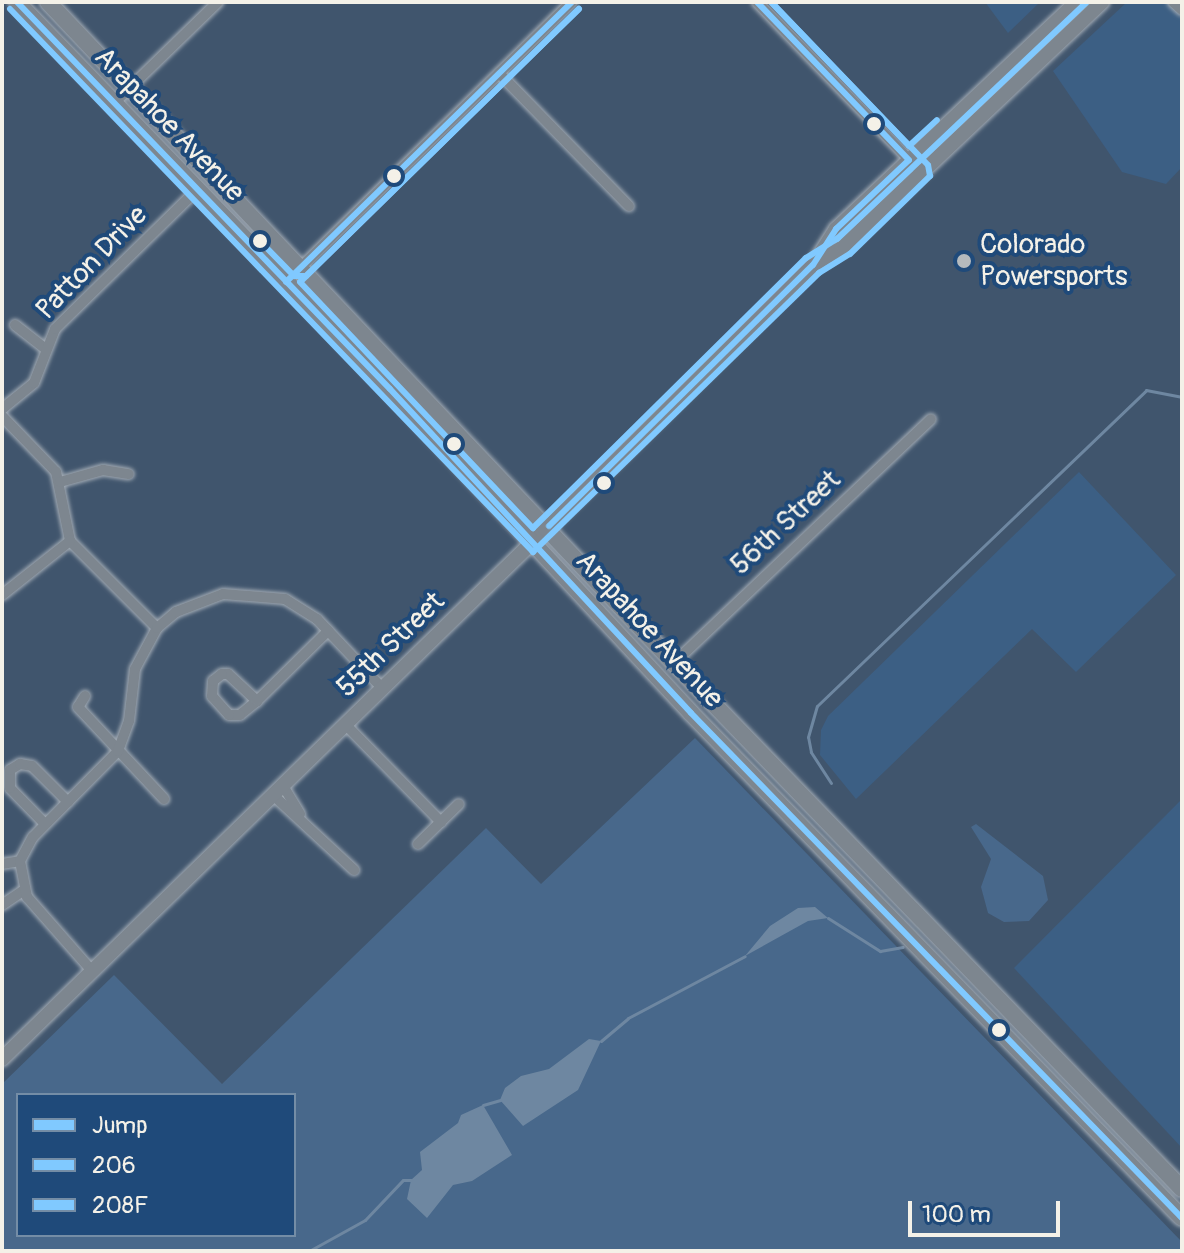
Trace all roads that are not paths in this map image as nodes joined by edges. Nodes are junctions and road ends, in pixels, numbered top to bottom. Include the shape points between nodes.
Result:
1 (17, 2) edge
2 (48, 2) edge
3 (218, 2) edge
4 (572, 2) edge
5 (757, 2) edge
6 (1077, 2) edge
7 (1102, 2) edge
8 (1173, 2) edge
9 (1182, 10) edge
10 (499, 73) junction
11 (129, 89) junction
12 (112, 105) junction
13 (909, 160) junction
14 (921, 172) junction
15 (196, 191) junction
16 (629, 206) dead end
17 (813, 265) junction
18 (300, 268) junction
19 (286, 282) junction
20 (15, 325) dead end
21 (46, 349) junction
22 (2, 409) edge
23 (2, 416) edge
24 (931, 419) dead end
25 (129, 474) dead end
26 (60, 482) junction
27 (549, 526) junction
28 (70, 541) junction
29 (533, 542) junction
30 (2, 595) edge
31 (157, 628) junction
32 (328, 631) junction
33 (674, 663) junction
34 (383, 689) junction
35 (85, 696) dead end
36 (257, 701) junction
37 (346, 725) junction
38 (118, 751) junction
39 (277, 789) junction
40 (164, 799) dead end
41 (68, 802) junction
42 (459, 804) dead end
43 (441, 822) junction
44 (45, 824) junction
45 (418, 844) dead end
46 (20, 861) junction
47 (2, 864) edge
48 (354, 870) dead end
49 (23, 891) junction
50 (2, 905) edge
51 (93, 972) junction
52 (2, 1059) edge
53 (1182, 1189) edge
54 (1182, 1218) edge

1 - 12 main road, Arapahoe Avenue
2 - 11 main road, Arapahoe Avenue
3 - 11 street
4 - 10 street
5 - 13 street
6 - 13 main road, 55th Street
7 - 14 main road, 55th Street
8 - 9 street
10 - 16 street
10 - 18 street
11 - 12 street
11 - 18 main road, Arapahoe Avenue
12 - 15 main road, Arapahoe Avenue
13 - 14 street
13 - 17 main road, 55th Street via 836,229
14 - 17 main road, 55th Street via 843,247
15 - 19 main road, Arapahoe Avenue
15 - 21 street, Patton Drive via 70,312
17 - 27 main road, 55th Street
18 - 19 street
18 - 27 main road, Arapahoe Avenue
19 - 29 main road, Arapahoe Avenue
20 - 21 street
21 - 22 street, Patton Drive via 34,383
23 - 26 street
24 - 33 street, 56th Street
25 - 26 street via 103,470
26 - 28 street via 60,515
27 - 29 main road, 55th Street
27 - 33 main road, Arapahoe Avenue
28 - 30 street
28 - 31 street
29 - 34 main road, 55th Street
29 - 54 main road, Arapahoe Avenue via 727,751
31 - 32 street via 199,601 241,593 285,599
31 - 38 street via 135,669 129,721
32 - 34 street
32 - 36 street
33 - 53 main road, Arapahoe Avenue
34 - 37 main road, 55th Street
35 - 38 street via 78,707
36 - 36 street via 240,715 229,715 210,688 228,674
37 - 39 main road, 55th Street
37 - 43 street
38 - 40 street
38 - 41 street
39 - 48 street
39 - 51 main road, 55th Street
41 - 44 street
41 - 44 street via 32,766 20,764 10,770 10,788
42 - 43 street
43 - 45 street
44 - 46 street
46 - 47 street
46 - 49 street
49 - 50 street
49 - 51 street
51 - 52 main road, 55th Street

